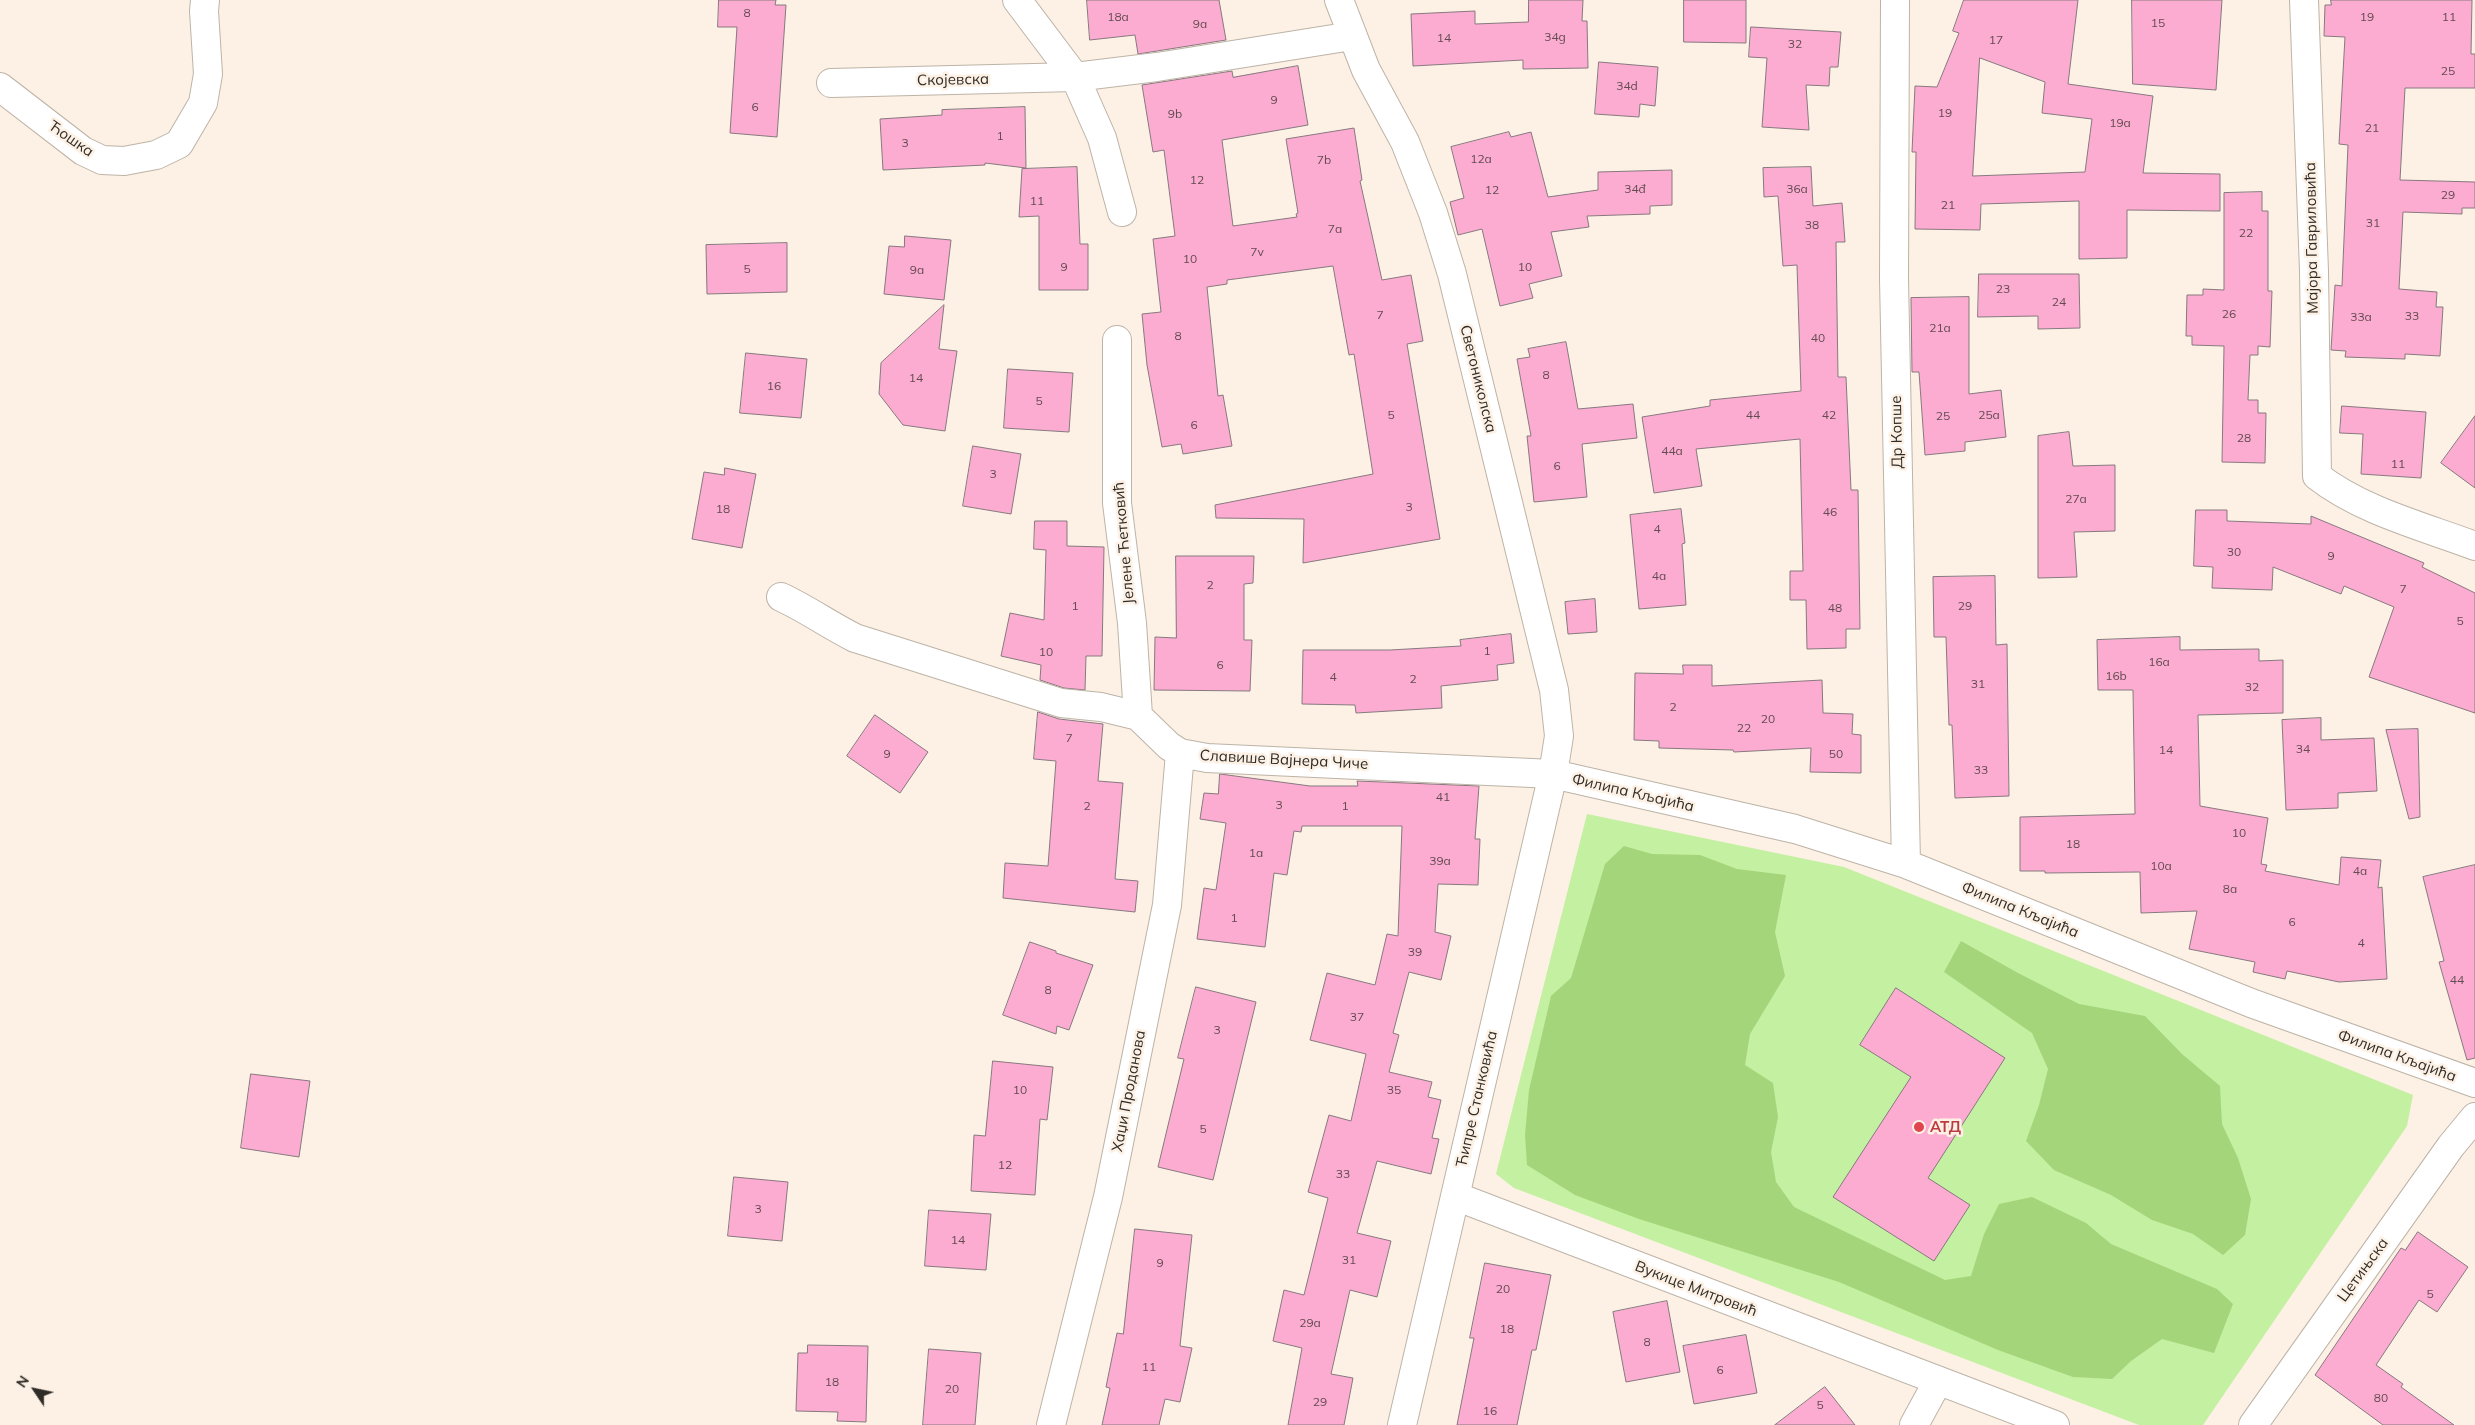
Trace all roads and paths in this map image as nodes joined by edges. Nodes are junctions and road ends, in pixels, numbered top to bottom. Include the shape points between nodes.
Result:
1 (205, 0) edge
2 (1017, 0) edge
3 (1340, 0) edge
4 (1895, 0) edge
5 (2304, 0) edge
6 (1352, 36) junction
7 (1075, 77) junction
8 (830, 83) dead end
9 (0, 87) edge
10 (1122, 212) dead end
11 (1117, 340) dead end
12 (2475, 546) edge
13 (781, 597) dead end
14 (1138, 716) junction
15 (1180, 753) junction
16 (1553, 774) junction
17 (1906, 864) junction
18 (2475, 1083) edge
19 (2475, 1117) edge
20 (1455, 1196) junction
21 (1938, 1382) junction
22 (1051, 1425) edge
23 (1402, 1425) edge
24 (1914, 1425) edge
25 (2055, 1425) edge
26 (2252, 1425) edge

1 - 9 street, Ћошка via 208,74 202,102 179,144 156,155 124,161 102,160 83,151
2 - 7 street
3 - 6 street, Светониколска
4 - 17 street, Др Копше via 1894,279
5 - 12 street, Мајора Гавриловића via 2314,271 2317,476 2361,503
6 - 7 street, Скојевска
6 - 16 street, Светониколска via 1366,70 1405,142 1433,213 1452,274 1554,690 1559,736
7 - 8 street, Скојевска
7 - 10 street via 1102,138
11 - 14 street, Јелене Ћетковић via 1117,502 1132,623
13 - 14 street via 863,640 1061,703 1101,707
14 - 15 street, Славише Вајнера Чиче
15 - 16 street, Славише Вајнера Чиче via 1207,758
15 - 22 street, Хаџи Проданова via 1167,905 1108,1196
16 - 17 street, Филипа Кљајића via 1795,829
16 - 20 street, Ћипре Станковића
17 - 18 street, Филипа Кљајића via 2251,1004
19 - 26 street, Цетињска
20 - 21 street, Вукице Митровић
20 - 23 street, Ћипре Станковића
21 - 24 street
21 - 25 street, Вукице Митровић

